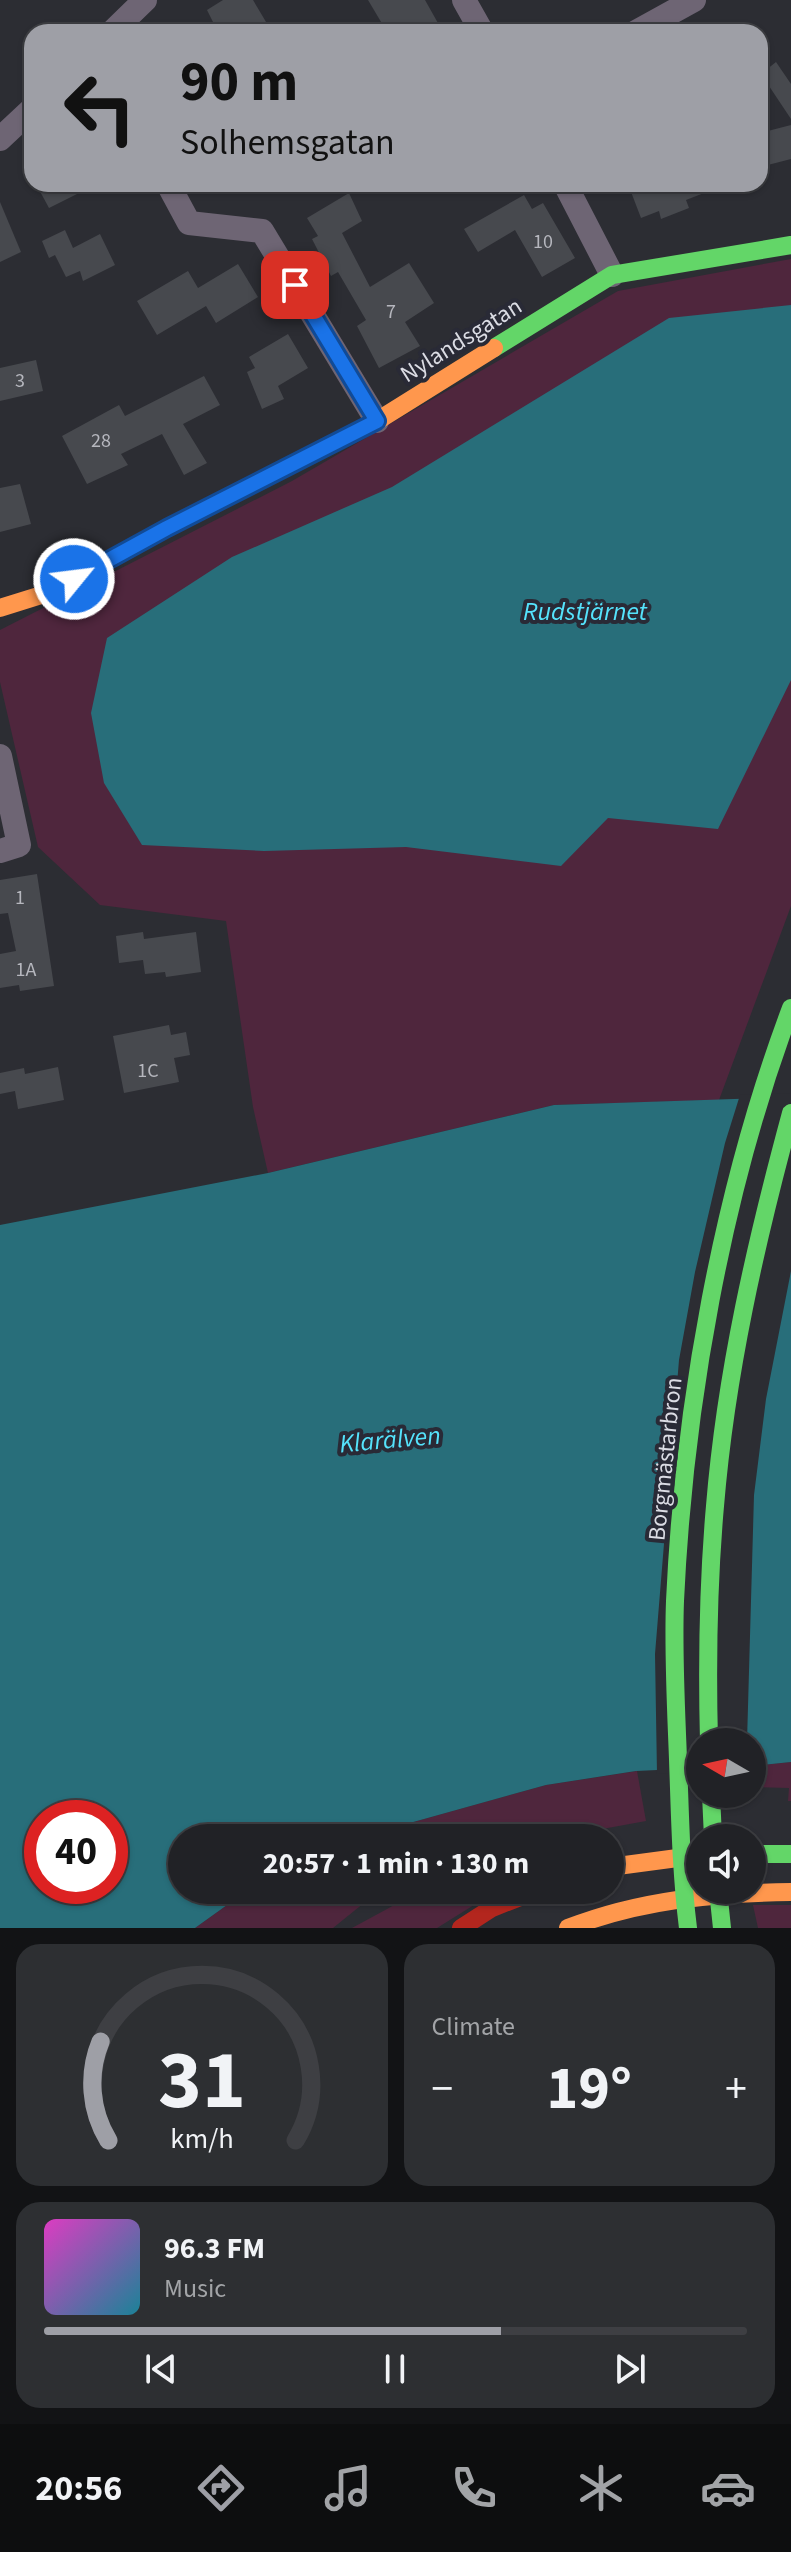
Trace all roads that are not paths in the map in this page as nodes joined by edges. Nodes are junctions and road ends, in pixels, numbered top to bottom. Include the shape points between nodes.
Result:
1 (145, 0) edge
2 (464, 0) edge
3 (694, 0) edge
4 (120, 24) edge
5 (478, 24) edge
6 (650, 24) edge
7 (24, 115) edge
8 (2, 132) edge
9 (172, 192) edge
10 (569, 192) edge
11 (791, 245) edge
12 (612, 275) junction
13 (377, 421) junction
14 (0, 608) edge
15 (0, 756) edge
16 (9, 848) edge
17 (791, 1008) edge
18 (791, 1113) edge
19 (709, 1728) edge
20 (766, 1854) edge
21 (791, 1854) edge
22 (686, 1857) edge
23 (624, 1865) edge
24 (791, 1892) edge
25 (502, 1904) edge
26 (719, 1904) edge
27 (461, 1928) edge
28 (568, 1928) edge
29 (688, 1928) edge
30 (722, 1928) edge

1 - 4 street
2 - 5 street
3 - 6 street
7 - 8 street
9 - 13 street via 189,223 262,231
10 - 12 street
11 - 12 main road, Nylandsgatan
12 - 13 main road, Nylandsgatan
13 - 14 main road, Nylandsgatan via 51,592
15 - 16 street
17 - 29 main road, Borgmästarbron, bridge via 749,1139 720,1254 687,1446 675,1603 681,1856
18 - 19 main road via 756,1243 725,1419 707,1612
20 - 21 main road
22 - 23 main road
24 - 28 main road via 647,1904
25 - 27 main road
26 - 30 main road, bridge

